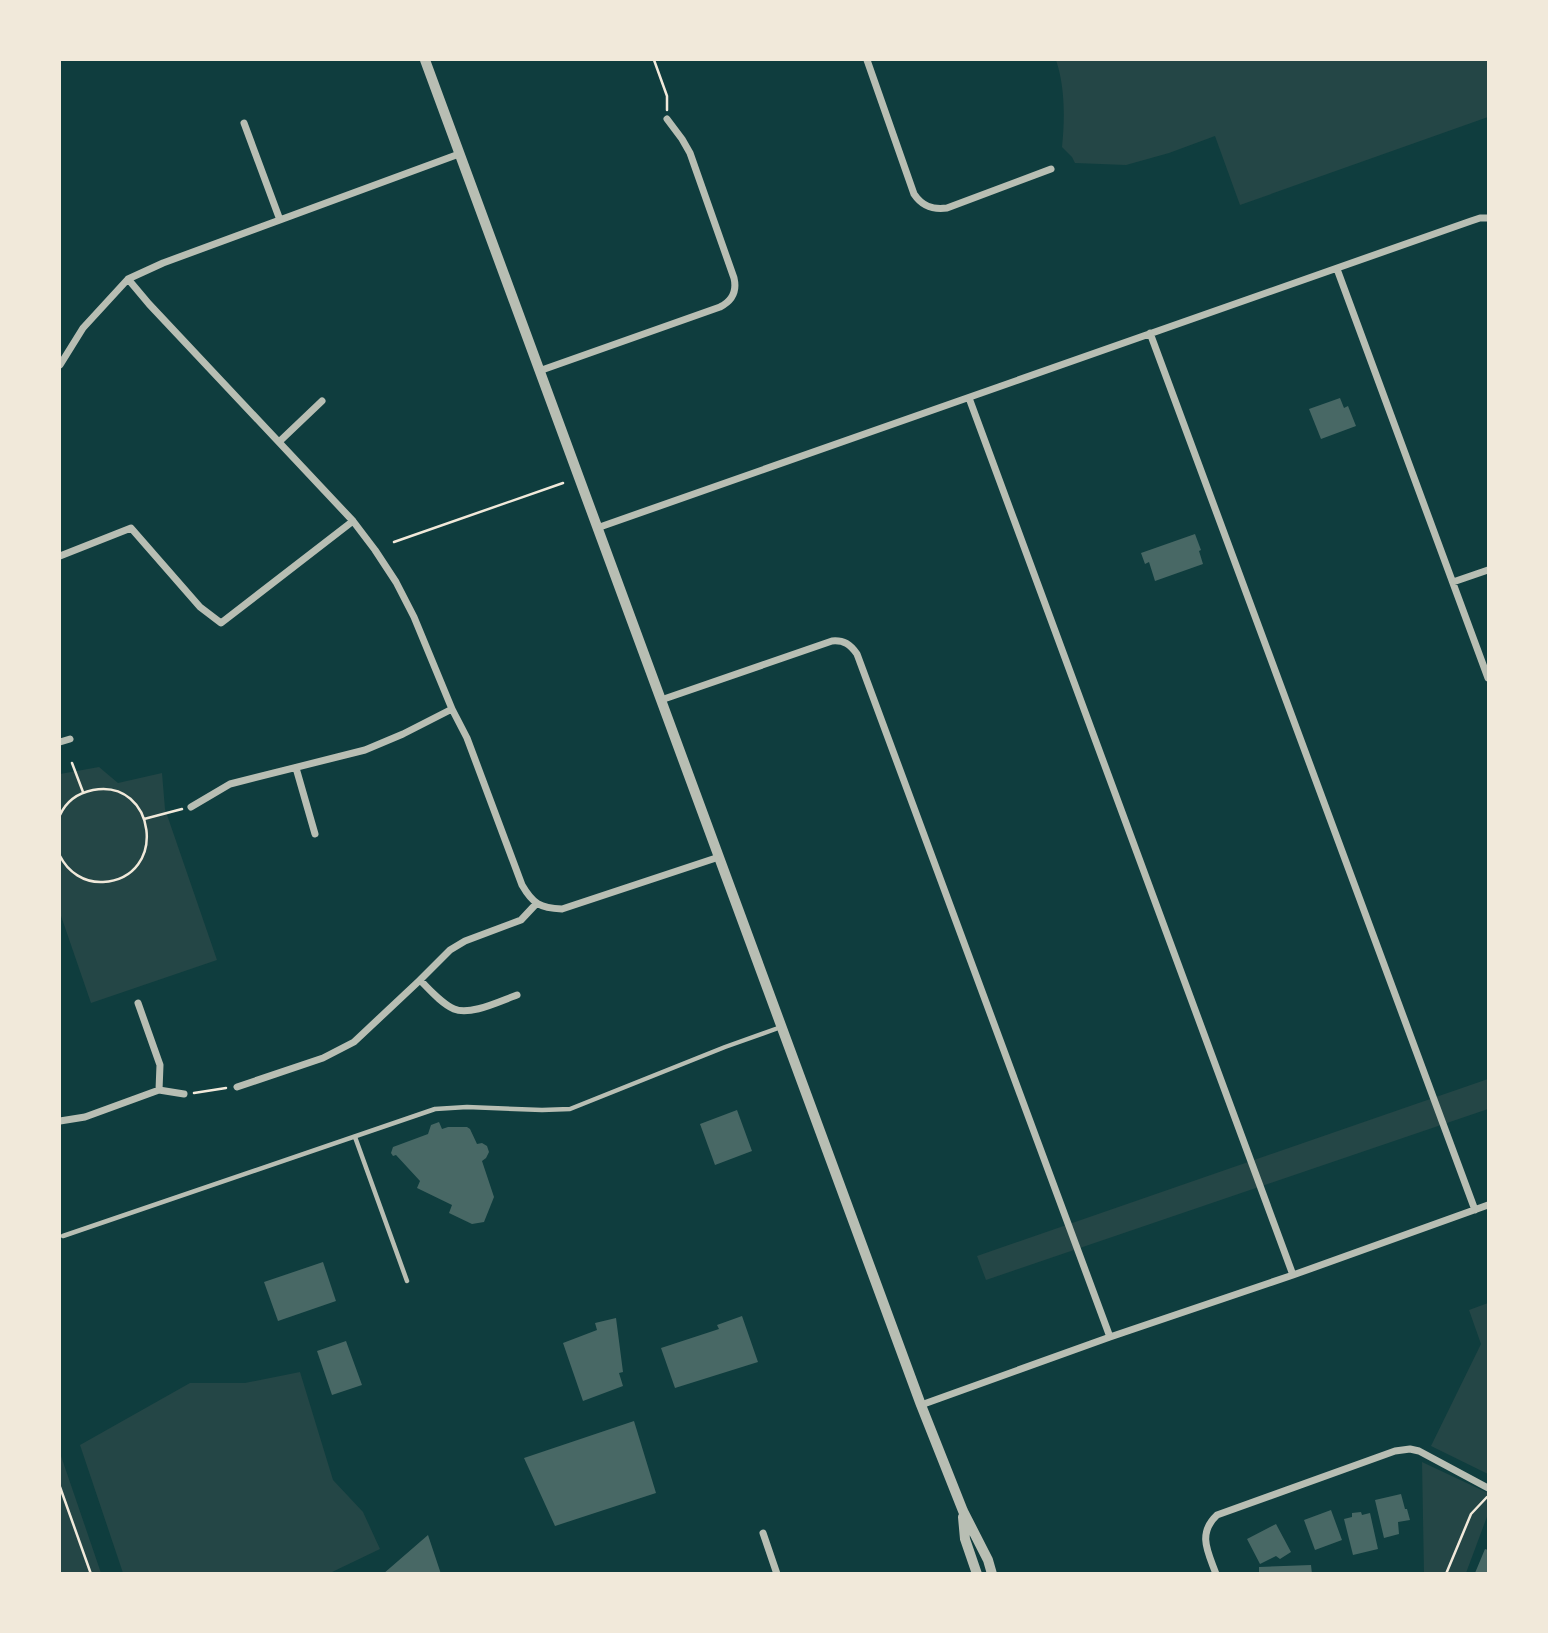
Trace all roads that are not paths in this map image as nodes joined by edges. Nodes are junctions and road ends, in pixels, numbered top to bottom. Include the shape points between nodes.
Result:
1 (425, 60) edge
2 (867, 60) edge
3 (667, 119) road end
4 (244, 123) dead end
5 (459, 154) junction
6 (1051, 169) dead end
7 (1489, 218) edge
8 (280, 220) junction
9 (1337, 269) junction
10 (128, 279) junction
11 (1150, 333) junction
12 (60, 365) edge
13 (539, 371) junction
14 (969, 398) junction
15 (322, 401) dead end
16 (280, 441) junction
17 (353, 521) junction
18 (597, 528) junction
19 (60, 556) edge
20 (1489, 570) edge
21 (1453, 582) junction
22 (1489, 678) edge
23 (661, 700) junction
24 (452, 709) junction
25 (70, 739) dead end
26 (60, 742) edge
27 (296, 768) junction
28 (191, 807) road end
29 (315, 834) dead end
30 (719, 857) junction
31 (536, 904) junction
32 (420, 980) junction
33 (517, 995) dead end
34 (138, 1003) dead end
35 (782, 1027) junction
36 (237, 1087) road end
37 (159, 1090) junction
38 (184, 1094) road end
39 (60, 1121) edge
40 (355, 1137) junction
41 (1489, 1205) edge
42 (1475, 1209) junction
43 (63, 1236) dead end
44 (1293, 1275) junction
45 (407, 1281) dead end
46 (1110, 1337) junction
47 (922, 1405) junction
48 (1489, 1488) edge
49 (962, 1511) junction
50 (763, 1533) dead end
51 (777, 1573) edge
52 (977, 1573) edge
53 (992, 1573) edge
54 (1216, 1573) edge

1 - 5 street
2 - 6 street via 914,194 924,205 947,208
3 - 13 street via 690,153 734,278 733,295 724,305
4 - 8 street
5 - 8 street
5 - 13 street
7 - 9 street
8 - 10 street
9 - 11 street
9 - 21 street
10 - 12 street via 83,328
10 - 16 street
11 - 14 street
11 - 42 street
13 - 18 street
14 - 18 street
14 - 44 street
15 - 16 street
16 - 17 street
17 - 19 street via 220,623 200,607 131,528
17 - 24 street via 396,582
18 - 23 street
20 - 21 street
21 - 22 street
23 - 30 street
23 - 46 street via 832,641 846,642 857,654
24 - 27 street via 365,750
24 - 31 street via 522,885
25 - 26 street
27 - 28 street via 230,784
27 - 29 street
30 - 31 street via 562,909
30 - 35 street
31 - 32 street via 521,920 450,950
32 - 33 street via 455,1010 467,1011
32 - 36 street via 354,1042 323,1058
34 - 37 street via 160,1065
35 - 40 lane via 570,1109 435,1110
35 - 47 street
37 - 38 street
37 - 39 street via 85,1117
40 - 43 lane
40 - 45 lane
41 - 42 street
42 - 44 street
44 - 46 street
46 - 47 street
47 - 49 street
48 - 54 street via 1419,1451 1395,1451 1217,1515 1205,1533
49 - 52 street via 965,1539
49 - 53 street
50 - 51 street

